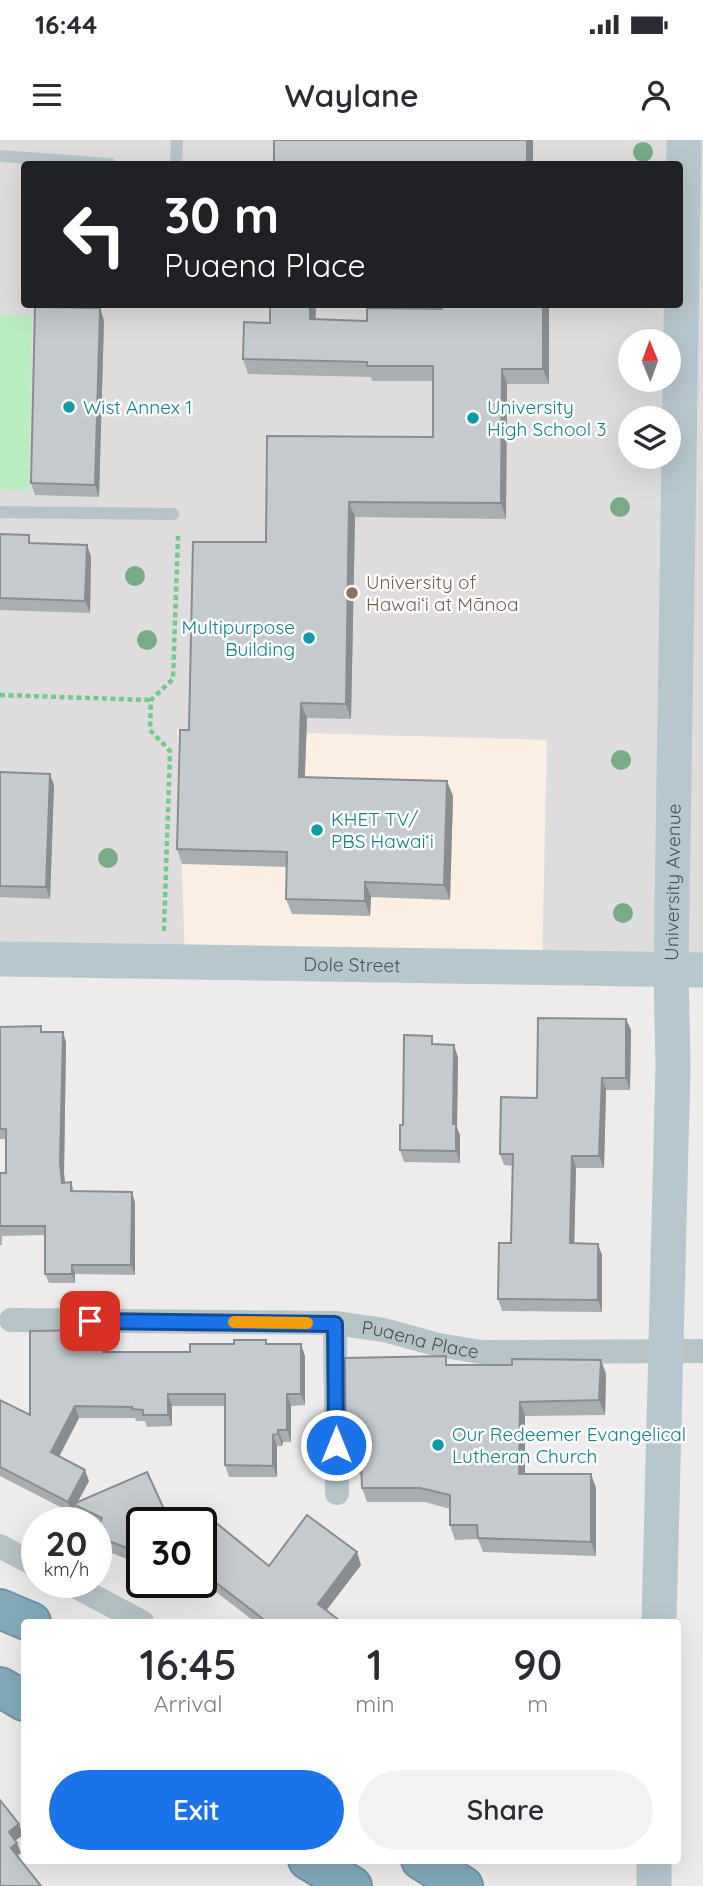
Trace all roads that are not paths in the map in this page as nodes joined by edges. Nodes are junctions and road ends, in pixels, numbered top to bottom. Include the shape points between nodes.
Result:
1 (177, 140) edge
2 (684, 140) edge
3 (0, 156) edge
4 (69, 161) edge
5 (176, 161) edge
6 (0, 512) edge
7 (173, 514) dead end
8 (0, 959) edge
9 (687, 970) edge
10 (11, 1320) dead end
11 (335, 1324) junction
12 (668, 1350) junction
13 (703, 1351) edge
14 (337, 1493) dead end
15 (0, 1546) edge
16 (21, 1557) edge
17 (97, 1598) edge
18 (0, 1609) edge
19 (0, 1615) edge
20 (24, 1619) edge
21 (136, 1619) edge
22 (659, 1619) edge
23 (21, 1627) edge
24 (0, 1687) edge
25 (21, 1699) edge
26 (315, 1864) edge
27 (427, 1864) edge
28 (654, 1864) edge
29 (352, 1886) edge
30 (463, 1886) edge
31 (654, 1886) edge

1 - 5 lane
2 - 9 main road, University Avenue
3 - 4 lane
6 - 7 lane
8 - 9 main road, Dole Street
9 - 12 main road, University Avenue via 673,1053
10 - 11 street, Puaena Place
11 - 12 street, Puaena Place via 481,1352
11 - 14 street
12 - 13 street, Puaena Place
12 - 22 main road, University Avenue
15 - 16 street
17 - 21 street
18 - 20 highway
19 - 23 highway
24 - 25 highway
26 - 29 highway
27 - 30 highway
28 - 31 main road

